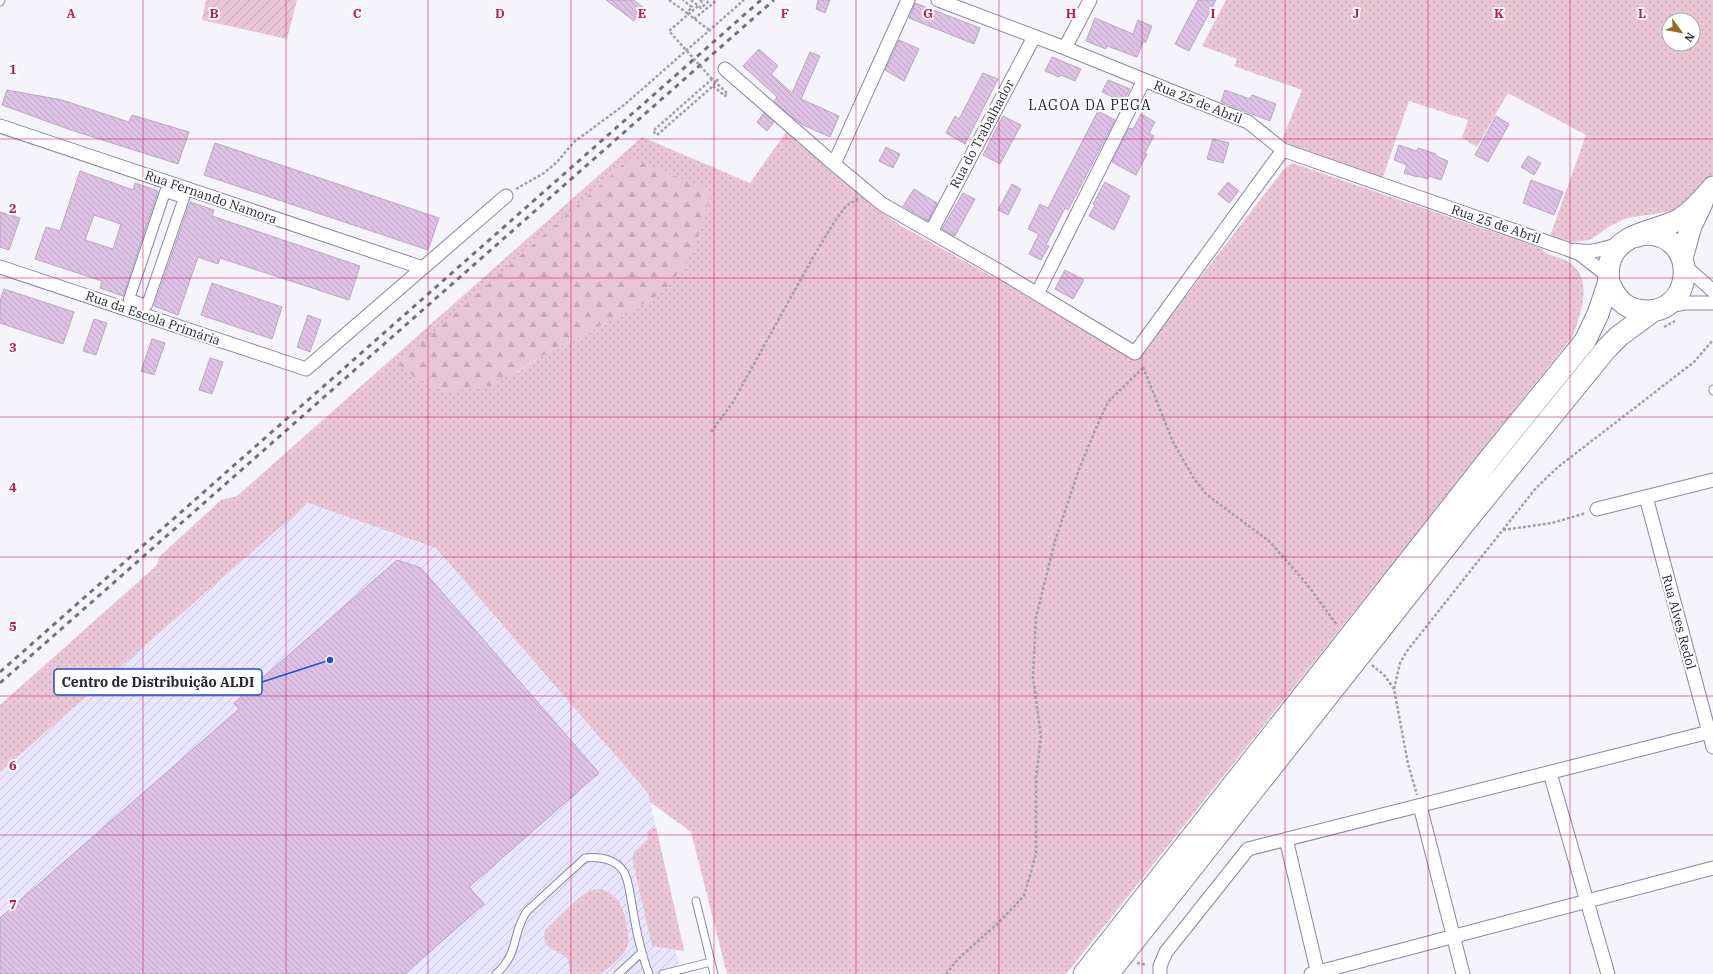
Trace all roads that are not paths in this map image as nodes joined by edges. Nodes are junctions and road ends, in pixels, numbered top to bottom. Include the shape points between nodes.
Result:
1 (908, 0) edge
2 (938, 0) edge
3 (1090, 0) edge
4 (1034, 37) junction
5 (1065, 48) junction
6 (726, 69) road end
7 (1144, 80) junction
8 (0, 126) edge
9 (1283, 150) junction
10 (834, 164) junction
11 (1710, 190) edge
12 (165, 192) joint
13 (506, 196) road end
14 (931, 232) junction
15 (1628, 240) junction
16 (1567, 249) junction
17 (1684, 262) junction
18 (0, 266) edge
19 (423, 268) junction
20 (1609, 279) junction
21 (1713, 291) edge
22 (1037, 294) junction
23 (1713, 303) edge
24 (1657, 310) junction
25 (1713, 480) edge
26 (1646, 497) junction
27 (1597, 509) road end
28 (1711, 731) edge
29 (1713, 747) edge
30 (1550, 773) junction
31 (1420, 806) junction
32 (1286, 839) junction
33 (1713, 868) edge
34 (696, 901) dead end
35 (1586, 902) junction
36 (1453, 937) junction
37 (641, 954) junction
38 (711, 962) junction
39 (1316, 973) edge
40 (496, 974) edge
41 (618, 974) edge
42 (649, 974) edge
43 (663, 974) edge
44 (714, 974) edge
45 (1084, 974) edge
46 (1108, 974) edge
47 (1160, 974) edge
48 (1463, 974) edge
49 (1608, 974) edge

1 - 10 street
2 - 4 street, Rua 25 de Abril
3 - 5 street
4 - 5 street, Rua 25 de Abril
4 - 14 street, Rua do Trabalhador
5 - 7 street, Rua 25 de Abril
6 - 10 street
7 - 9 street, Rua 25 de Abril via 1248,122
7 - 22 street
8 - 19 street, Rua Fernando Namora
9 - 16 street, Rua 25 de Abril
9 - 22 street via 1135,353
10 - 14 street via 882,204
11 - 15 main road via 1678,220
11 - 17 main road via 1696,213
12 - 12 street via 184,198 148,305 129,299
13 - 19 street
14 - 22 street
15 - 16 street via 1598,250 1583,252
15 - 17 main road via 1648,234 1662,237 1674,246
15 - 20 main road via 1614,252 1609,264
16 - 20 street via 1580,254
17 - 21 street
17 - 24 main road via 1685,280 1680,292 1672,302
18 - 19 street, Rua da Escola Primária via 306,369
20 - 24 main road via 1612,291 1626,305 1634,310
20 - 45 main road via 1598,314 1585,341
23 - 24 street via 1685,303
24 - 46 main road via 1619,336 1607,348 1463,525
25 - 26 street
26 - 27 street
26 - 28 street, Rua Alves Redol
28 - 29 street, Rua Alves Redol
28 - 30 street
30 - 31 street
30 - 35 street
31 - 32 street
31 - 36 street
32 - 39 street
32 - 47 street via 1248,849 1166,952 1160,966
33 - 35 street
34 - 38 lane
35 - 36 street
35 - 49 street
36 - 39 street
36 - 48 street
37 - 40 lane via 624,873 608,859 593,857 586,858 527,911 510,959
37 - 41 lane
37 - 42 lane
38 - 43 lane
38 - 44 lane

